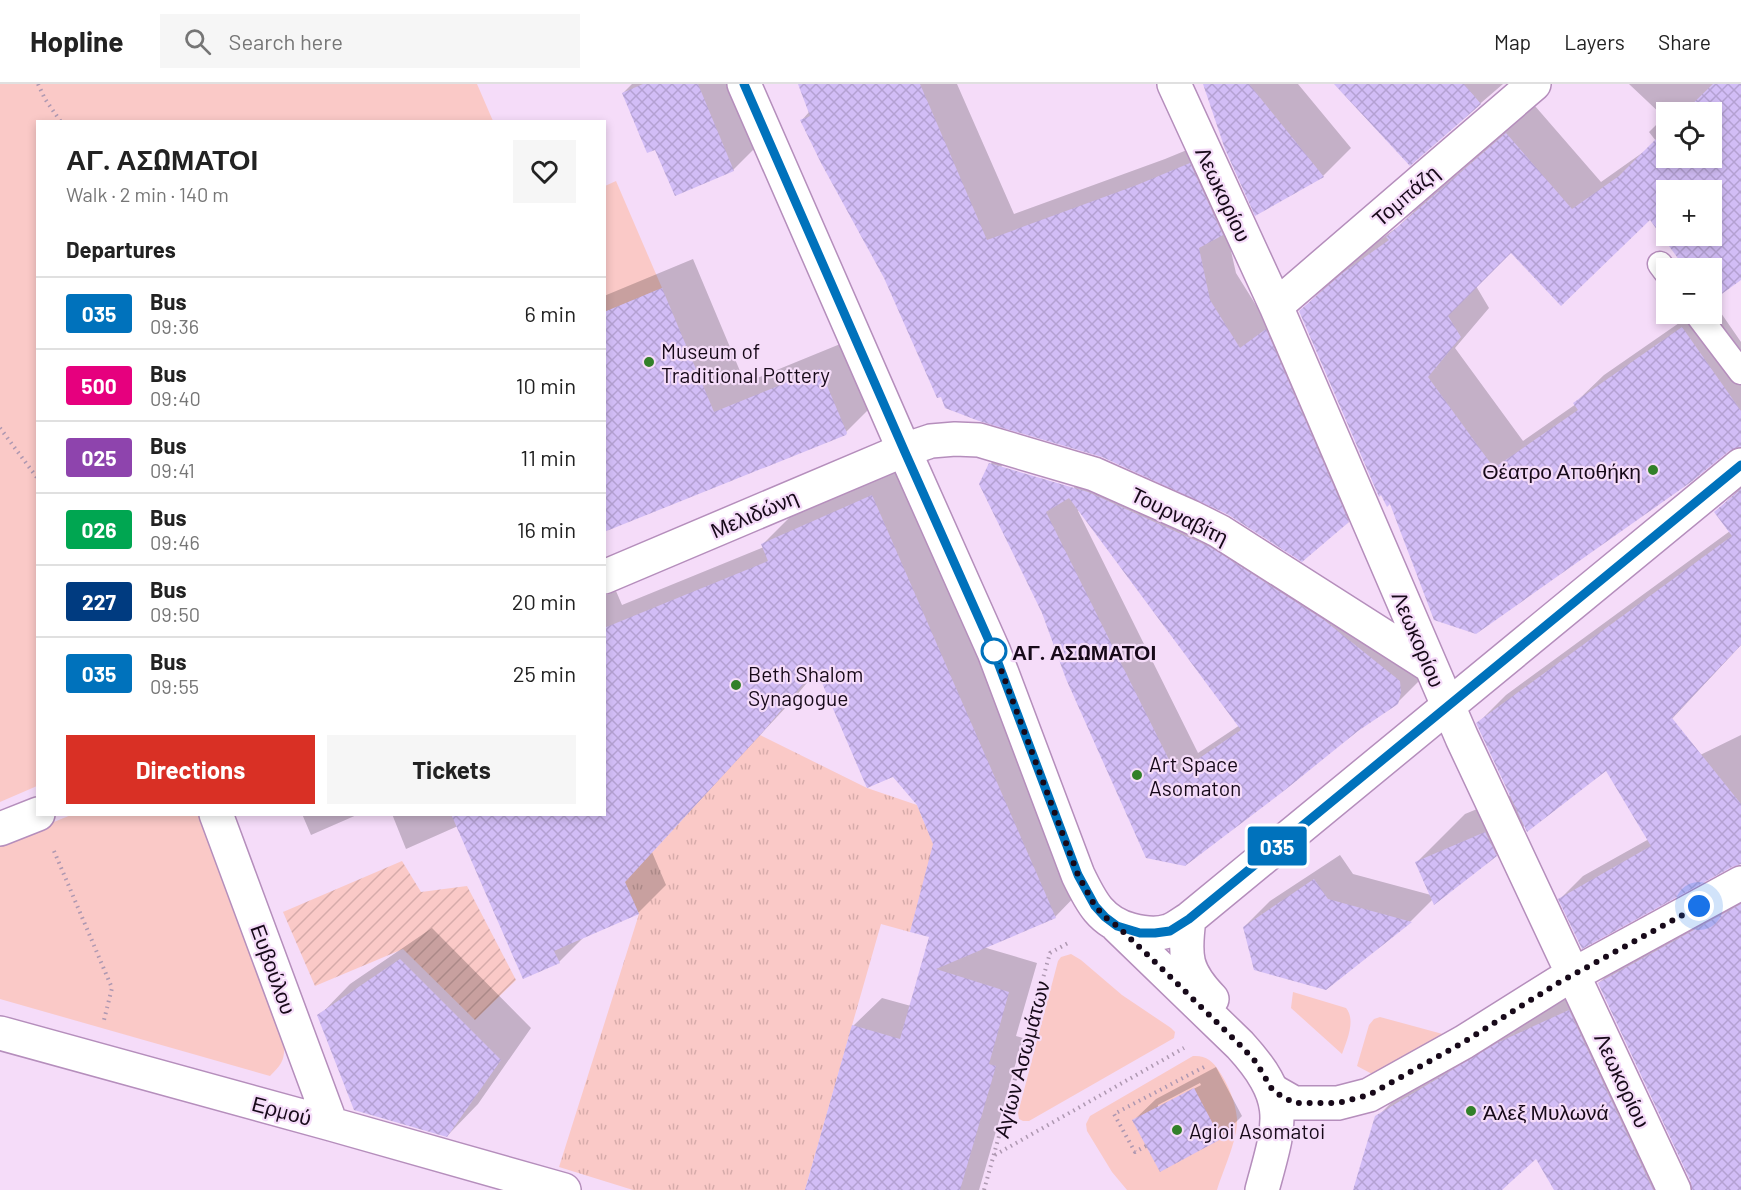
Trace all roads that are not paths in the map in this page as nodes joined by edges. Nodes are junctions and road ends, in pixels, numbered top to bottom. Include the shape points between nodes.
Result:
1 (744, 84) edge
2 (1174, 84) edge
3 (1534, 84) edge
4 (1276, 306) junction
5 (1705, 324) edge
6 (1741, 372) edge
7 (904, 450) junction
8 (1741, 465) edge
9 (606, 576) edge
10 (1429, 665) junction
11 (1447, 706) junction
12 (36, 815) edge
13 (217, 816) edge
14 (0, 829) edge
15 (1741, 883) edge
16 (1189, 919) junction
17 (1111, 922) junction
18 (1574, 974) junction
19 (0, 1033) edge
20 (1283, 1097) junction
21 (331, 1124) junction
22 (564, 1190) edge
23 (1262, 1190) edge
24 (1279, 1190) edge
25 (1674, 1190) edge

1 - 7 street
2 - 4 street, Λεωκορίου
3 - 4 street, Τομπάζη
4 - 10 street, Λεωκορίου
5 - 6 lane
7 - 9 street, Μελιδώνη
7 - 10 street, Τουρναβίτη via 931,441 979,440 1094,474 1219,531
7 - 17 street via 994,652 1078,875 1090,899
8 - 11 street
10 - 11 street, Λεωκορίου
11 - 16 street
11 - 18 street, Λεωκορίου
12 - 14 street
13 - 21 street, Ευβούλου
15 - 18 street
16 - 17 street via 1170,931 1155,933 1140,933
16 - 20 street via 1189,966 1210,997 1280,1067 1288,1083
17 - 20 street via 1240,1045
18 - 20 street via 1369,1095 1338,1103
18 - 25 street, Λεωκορίου
19 - 21 street, Ερμού
20 - 23 street via 1277,1107 1276,1138
20 - 24 street via 1295,1123
21 - 22 street, Ερμού

